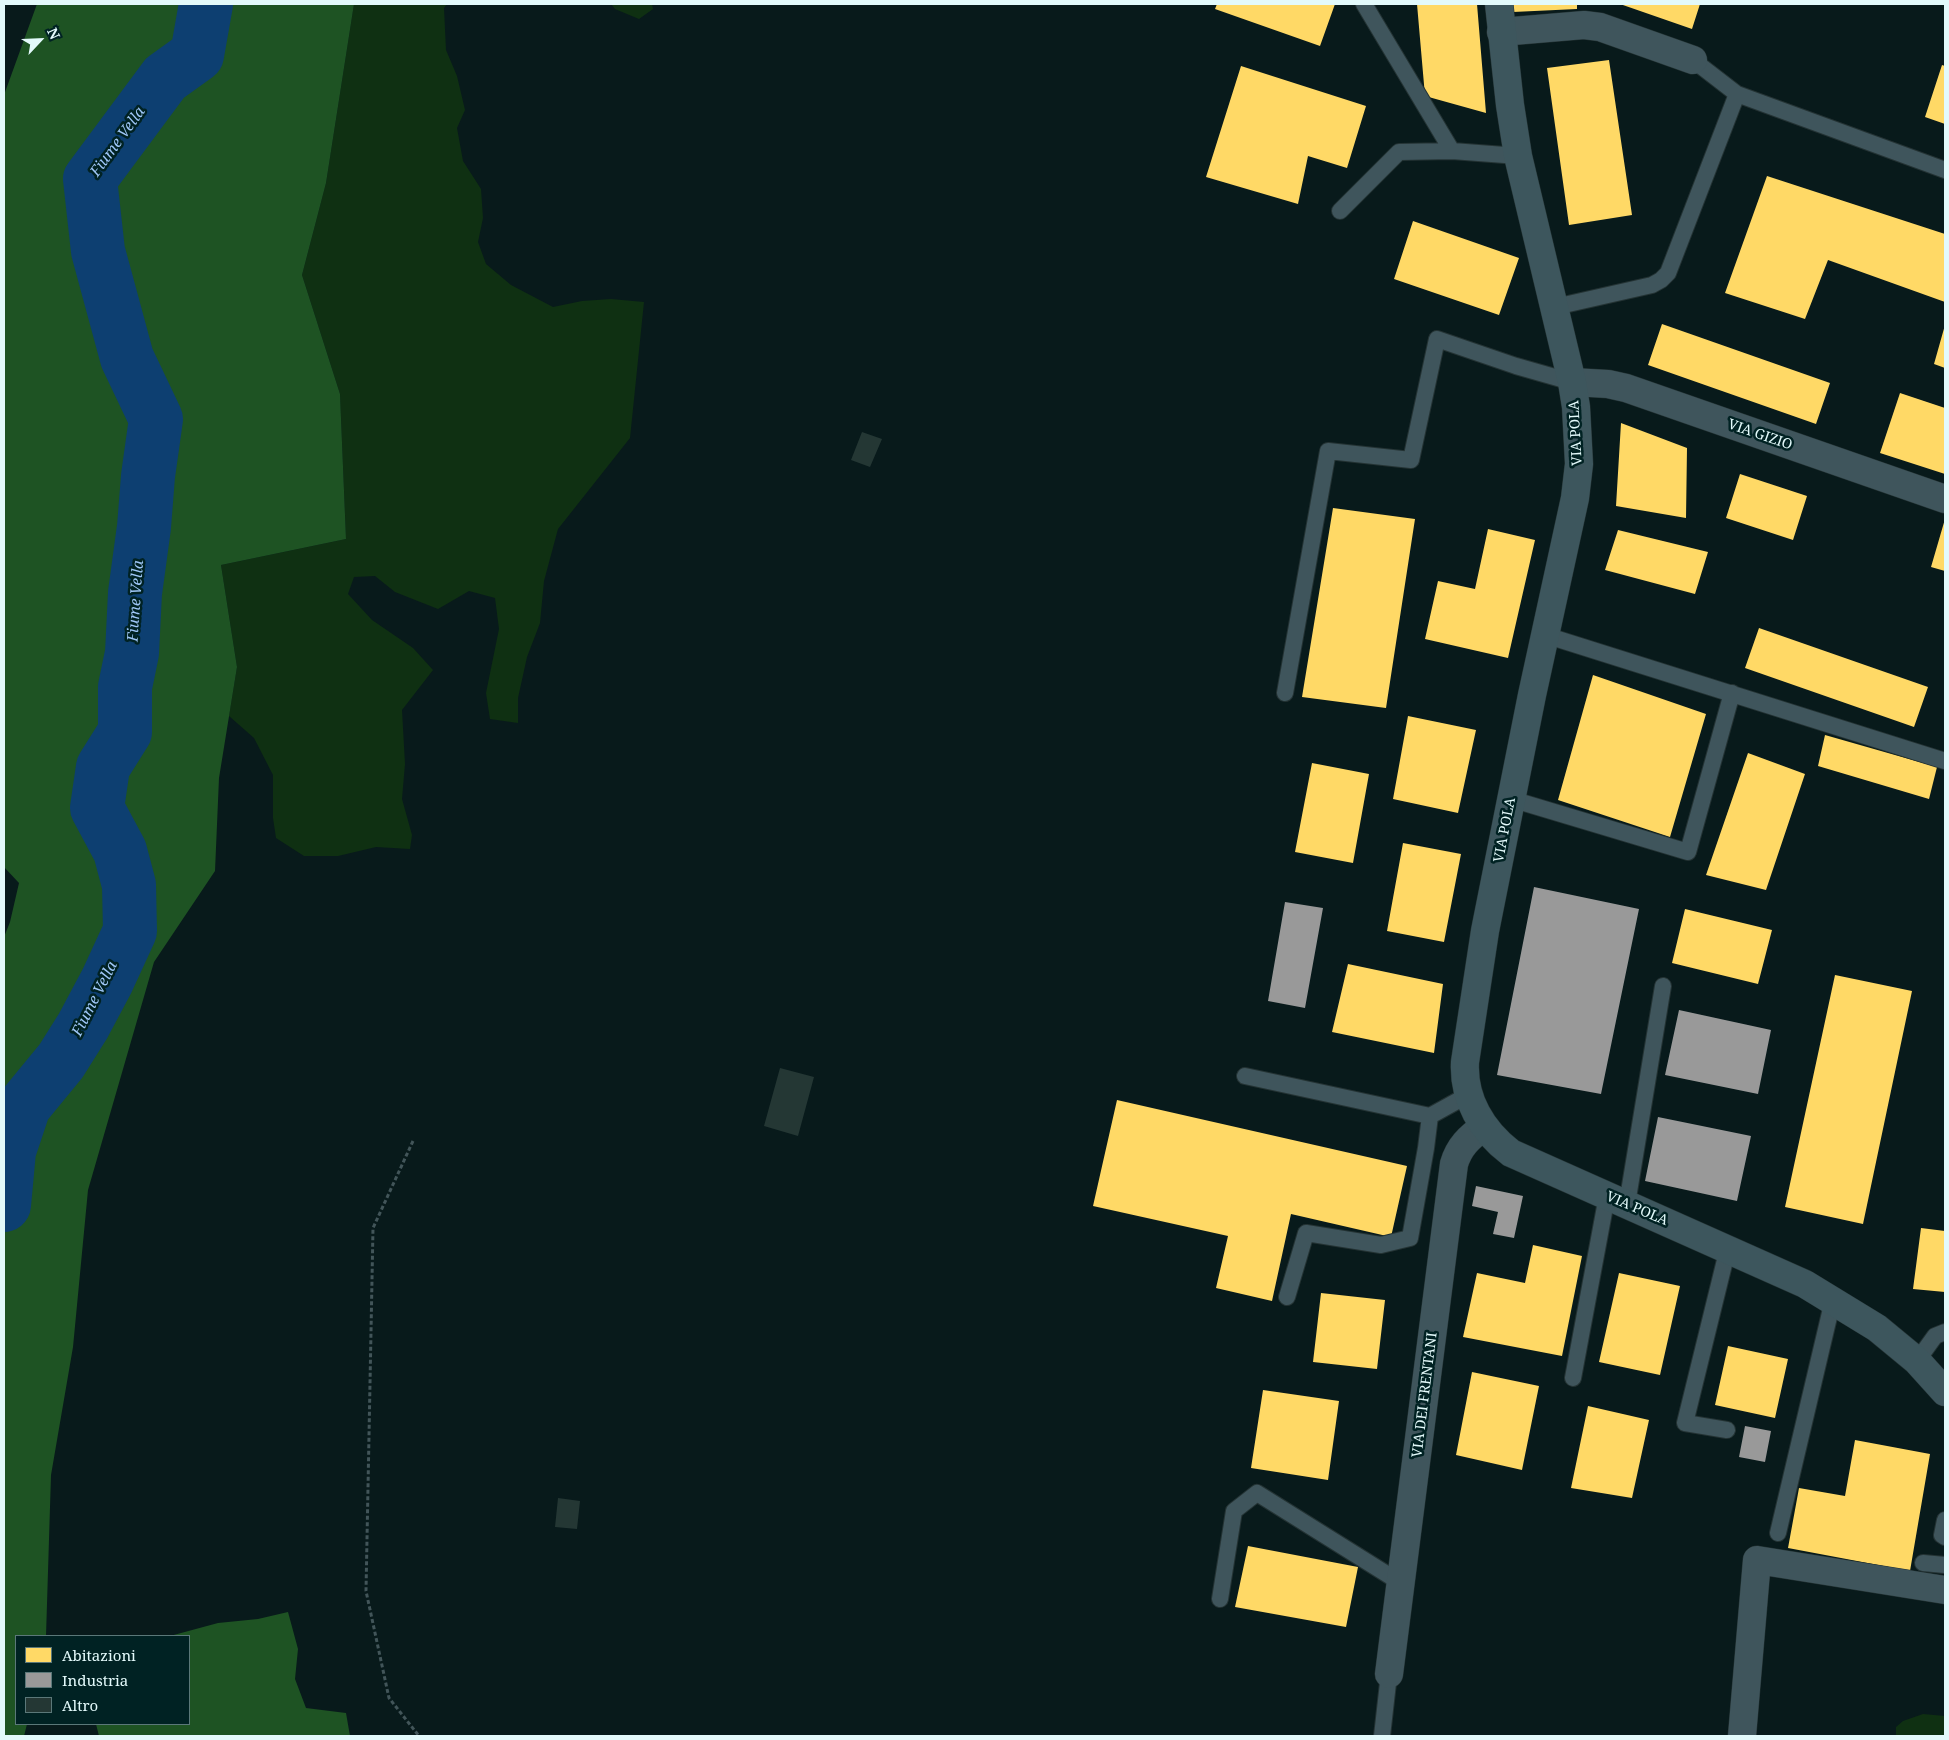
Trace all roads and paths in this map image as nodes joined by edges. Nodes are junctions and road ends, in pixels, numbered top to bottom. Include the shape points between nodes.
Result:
1 (1364, 4) edge
2 (1499, 4) edge
3 (1501, 32) junction
4 (1693, 60) joint
5 (1737, 94) junction
6 (1452, 151) junction
7 (1518, 156) junction
8 (1945, 170) edge
9 (1340, 211) dead end
10 (1555, 307) junction
11 (1572, 382) junction
12 (1945, 499) edge
13 (1544, 635) junction
14 (1285, 693) dead end
15 (1732, 693) junction
16 (1945, 761) edge
17 (1511, 799) junction
18 (1663, 986) dead end
19 (1244, 1076) dead end
20 (1468, 1095) junction
21 (1430, 1116) junction
22 (1484, 1127) junction
23 (412, 1141) dead end
24 (1617, 1200) junction
25 (1728, 1248) junction
26 (1287, 1298) dead end
27 (1833, 1300) junction
28 (1945, 1332) edge
29 (1917, 1361) junction
30 (1573, 1378) dead end
31 (1945, 1392) edge
32 (1727, 1430) dead end
33 (1945, 1520) edge
34 (1778, 1533) dead end
35 (1945, 1536) edge
36 (1923, 1563) dead end
37 (1945, 1566) edge
38 (1401, 1583) junction
39 (1945, 1590) edge
40 (1220, 1599) dead end
41 (1389, 1674) joint
42 (419, 1736) edge
43 (1382, 1736) edge
44 (1742, 1736) edge

1 - 6 lane
2 - 3 street, VIA POLA
3 - 4 street via 1584,25 1600,27
3 - 7 street, VIA POLA
4 - 5 lane
5 - 8 lane
5 - 10 lane via 1668,273 1652,285
6 - 7 lane
6 - 9 lane via 1399,152
7 - 10 street, VIA POLA
10 - 11 street, VIA POLA
11 - 12 street, VIA GIZIO via 1626,388
11 - 13 street, VIA POLA via 1579,464 1569,531
11 - 14 lane via 1437,339 1411,460 1328,451
13 - 15 lane
13 - 17 street, VIA POLA
15 - 16 lane
15 - 17 lane via 1688,852
17 - 20 street, VIA POLA via 1485,931 1465,1062
18 - 24 lane
19 - 21 lane
20 - 21 lane
20 - 22 street, VIA POLA
21 - 26 lane via 1410,1238 1382,1245 1306,1233
22 - 24 street, VIA POLA via 1510,1153
22 - 38 street, VIA DEI FRENTANI via 1464,1143 1454,1164
23 - 42 path via 373,1228 366,1590 389,1698
24 - 25 street, VIA POLA
24 - 30 lane
25 - 27 street, VIA POLA
25 - 32 lane via 1685,1423
27 - 29 street, VIA POLA via 1877,1328
27 - 34 lane
28 - 29 lane via 1935,1336
29 - 31 street, VIA POLA
33 - 35 lane via 1942,1535
36 - 37 lane
38 - 40 lane via 1257,1493 1234,1511
38 - 41 street, VIA DEI FRENTANI
39 - 44 street via 1757,1560
41 - 43 lane

